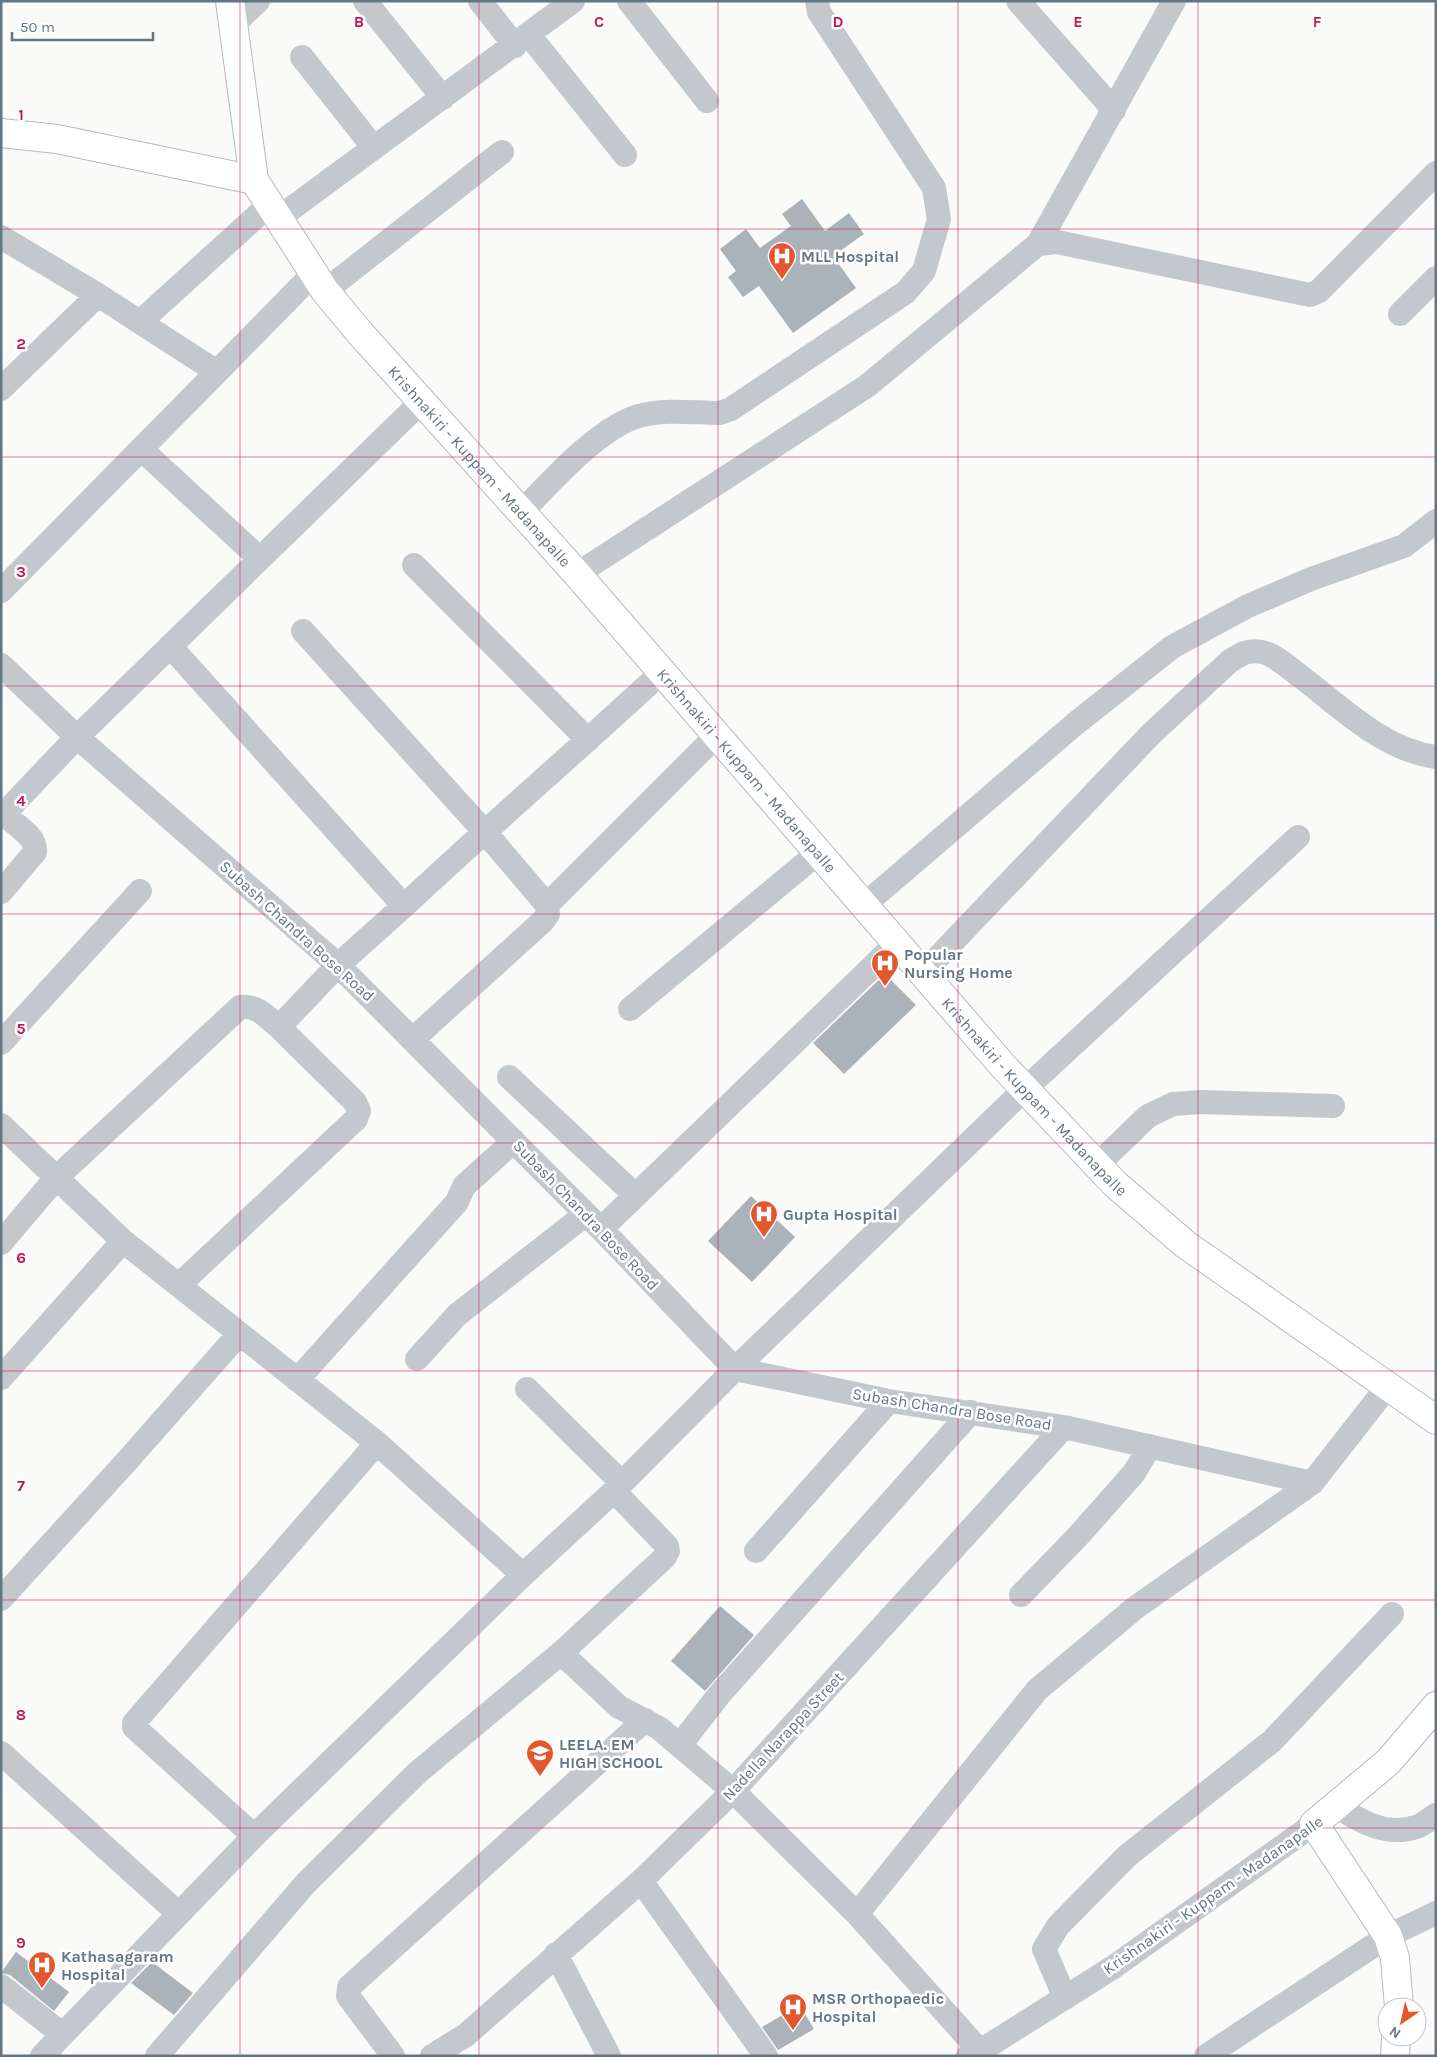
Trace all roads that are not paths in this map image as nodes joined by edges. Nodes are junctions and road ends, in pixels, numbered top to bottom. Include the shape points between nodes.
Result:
1 (258, 1) edge
2 (365, 1) edge
3 (480, 1) edge
4 (573, 1) edge
5 (629, 1) edge
6 (817, 1) edge
7 (1018, 1) edge
8 (1174, 1) edge
9 (232, 13) edge
10 (522, 40) junction
11 (302, 57) dead end
12 (443, 98) junction
13 (707, 101) dead end
14 (1114, 110) junction
15 (1, 132) edge
16 (374, 148) junction
17 (502, 152) dead end
18 (625, 156) dead end
19 (1436, 172) edge
20 (254, 180) junction
21 (275, 210) junction
22 (1, 237) edge
23 (1038, 244) junction
24 (1436, 278) edge
25 (320, 282) junction
26 (98, 295) junction
27 (1400, 314) dead end
28 (140, 322) junction
29 (217, 372) junction
30 (1, 389) edge
31 (422, 401) junction
32 (141, 449) junction
33 (522, 512) junction
34 (1436, 521) edge
35 (259, 558) junction
36 (414, 565) dead end
37 (578, 574) junction
38 (1, 592) edge
39 (303, 631) dead end
40 (170, 646) junction
41 (1, 665) edge
42 (662, 672) junction
43 (717, 735) junction
44 (78, 737) junction
45 (588, 740) junction
46 (1436, 757) edge
47 (2, 816) edge
48 (484, 831) junction
49 (1298, 837) dead end
50 (819, 852) junction
51 (140, 891) dead end
52 (1, 892) edge
53 (547, 905) junction
54 (864, 905) junction
55 (404, 906) junction
56 (897, 943) junction
57 (338, 966) junction
58 (923, 973) junction
59 (630, 1009) dead end
60 (279, 1027) junction
61 (413, 1039) junction
62 (1, 1043) edge
63 (509, 1077) dead end
64 (1025, 1089) junction
65 (1333, 1106) dead end
66 (1, 1125) edge
67 (514, 1141) junction
68 (1097, 1166) junction
69 (56, 1178) junction
70 (635, 1195) junction
71 (594, 1221) junction
72 (123, 1241) junction
73 (1, 1243) edge
74 (179, 1285) junction
75 (240, 1334) junction
76 (417, 1359) dead end
77 (735, 1369) junction
78 (1, 1378) edge
79 (297, 1380) junction
80 (1388, 1386) junction
81 (527, 1389) dead end
82 (889, 1401) junction
83 (971, 1412) junction
84 (1436, 1420) edge
85 (1064, 1427) junction
86 (377, 1444) junction
87 (1150, 1446) junction
88 (1312, 1482) junction
89 (618, 1487) junction
90 (756, 1551) dead end
91 (523, 1575) junction
92 (1021, 1595) dead end
93 (1, 1598) edge
94 (1392, 1614) dead end
95 (561, 1653) junction
96 (1436, 1706) edge
97 (645, 1720) junction
98 (680, 1745) junction
99 (1, 1753) edge
100 (733, 1791) junction
101 (1336, 1806) junction
102 (1436, 1815) edge
103 (1314, 1824) junction
104 (254, 1836) junction
105 (640, 1881) junction
106 (1436, 1913) edge
107 (180, 1914) junction
108 (857, 1914) junction
109 (1388, 1936) junction
110 (556, 1954) junction
111 (1, 1986) edge
112 (1398, 1997) edge
113 (1065, 1998) junction
114 (62, 2034) junction
115 (974, 2053) edge
116 (42, 2056) edge
117 (157, 2056) edge
118 (393, 2056) edge
119 (432, 2056) edge
120 (609, 2056) edge
121 (766, 2056) edge
122 (1206, 2056) edge

1 - 9 street
2 - 12 street
3 - 10 street
4 - 10 street
5 - 13 street
6 - 33 street via 819,12 934,188 938,220 924,271 906,292 731,409 720,413 644,414 628,419 556,475
7 - 14 street
8 - 14 street
9 - 20 main road, Krishnakiri - Kuppam - Madanapalle
10 - 12 street
10 - 18 street
11 - 16 street
12 - 16 street
14 - 23 street
15 - 20 main road via 57,140
16 - 21 street
17 - 25 street
19 - 23 street via 1319,291 1310,294 1057,242
20 - 21 main road, Krishnakiri - Kuppam - Madanapalle
21 - 25 main road, Krishnakiri - Kuppam - Madanapalle
21 - 28 street
22 - 26 street
23 - 37 street via 867,386
24 - 27 street
25 - 29 street
25 - 31 main road, Krishnakiri - Kuppam - Madanapalle
26 - 28 street
26 - 30 street
28 - 29 street
29 - 32 street
31 - 33 main road, Krishnakiri - Kuppam - Madanapalle
31 - 35 street
32 - 35 street
32 - 38 street
33 - 37 main road, Krishnakiri - Kuppam - Madanapalle
34 - 54 street via 1404,546 1311,579 1248,606 1172,647 1075,724
35 - 40 street
36 - 45 street
37 - 42 main road, Krishnakiri - Kuppam - Madanapalle
39 - 48 street
40 - 44 street
40 - 55 street
41 - 44 street, Subash Chandra Bose Road
42 - 43 main road, Krishnakiri - Kuppam - Madanapalle
42 - 45 street
43 - 50 main road, Krishnakiri - Kuppam - Madanapalle
43 - 53 street
44 - 47 street
44 - 57 street, Subash Chandra Bose Road
45 - 48 street
46 - 58 street via 1424,755 1372,732 1292,670 1263,652 1245,651 1230,661 1152,734
47 - 52 street via 33,840 36,846 35,852
48 - 53 street
48 - 55 street
49 - 64 street
50 - 54 main road, Krishnakiri - Kuppam - Madanapalle
50 - 59 street
51 - 62 street
53 - 61 street via 548,914 543,921
54 - 56 main road, Krishnakiri - Kuppam - Madanapalle
55 - 57 street
56 - 58 main road, Krishnakiri - Kuppam - Madanapalle
56 - 70 street
57 - 60 street
57 - 61 street, Subash Chandra Bose Road
58 - 64 main road, Krishnakiri - Kuppam - Madanapalle
60 - 69 street via 256,1008 240,1007
60 - 74 street via 355,1102 359,1111 356,1119
61 - 67 street, Subash Chandra Bose Road
63 - 70 street
64 - 68 main road, Krishnakiri - Kuppam - Madanapalle
64 - 77 street
65 - 68 street via 1173,1104 1148,1116
66 - 69 street
67 - 71 street, Subash Chandra Bose Road
67 - 79 street via 464,1186 457,1202
68 - 80 main road, Krishnakiri - Kuppam - Madanapalle via 1185,1244
69 - 72 street
69 - 73 street
70 - 71 street
71 - 76 street via 457,1315
71 - 77 street, Subash Chandra Bose Road
72 - 74 street
72 - 78 street
74 - 75 street
75 - 79 street
75 - 93 street
77 - 82 street, Subash Chandra Bose Road
77 - 89 street
79 - 86 street
80 - 84 main road, Krishnakiri - Kuppam - Madanapalle
80 - 88 street
81 - 89 street
82 - 83 street, Subash Chandra Bose Road
82 - 90 street
83 - 85 street, Subash Chandra Bose Road
83 - 98 street via 719,1695
85 - 87 street, Subash Chandra Bose Road
85 - 100 street, Nadella Narappa Street
86 - 91 street
86 - 104 street via 134,1723 134,1727
87 - 88 street, Subash Chandra Bose Road
87 - 92 street via 1134,1473
88 - 108 street via 1134,1608 1037,1690
89 - 91 street
89 - 95 street via 668,1551
91 - 104 street
94 - 113 street via 1272,1741 1127,1856 1058,1926 1044,1949
95 - 97 street via 619,1707
95 - 117 street via 417,1773 306,1883
96 - 101 main road, Krishnakiri - Kuppam - Madanapalle via 1388,1762
97 - 98 street
97 - 118 street via 349,1987 348,1996
98 - 100 street
99 - 107 street
100 - 105 street, Nadella Narappa Street
100 - 108 street
101 - 102 street via 1364,1824 1390,1830 1416,1827
101 - 103 main road, Krishnakiri - Kuppam - Madanapalle
103 - 109 main road
103 - 113 street, Krishnakiri - Kuppam - Madanapalle
104 - 107 street
105 - 110 street, Nadella Narappa Street
105 - 121 street
106 - 109 street
107 - 114 street
108 - 115 street
109 - 112 main road via 1395,1958
109 - 122 street
110 - 119 street, Nadella Narappa Street via 466,2036
110 - 120 street
111 - 114 street
113 - 115 street, Krishnakiri - Kuppam - Madanapalle
114 - 116 street

